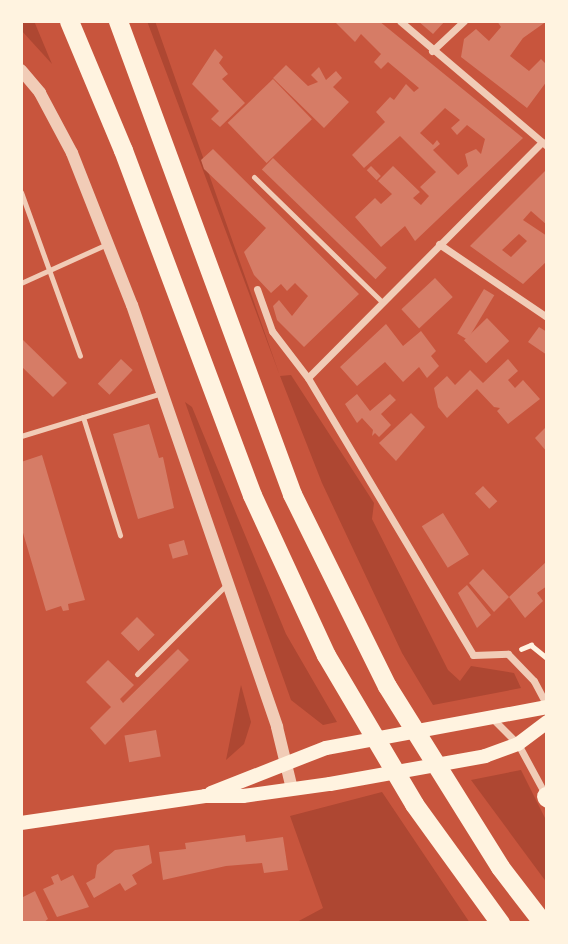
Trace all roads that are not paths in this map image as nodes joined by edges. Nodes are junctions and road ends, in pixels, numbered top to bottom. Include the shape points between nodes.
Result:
1 (69, 21) edge
2 (118, 21) edge
3 (400, 21) edge
4 (464, 21) edge
5 (432, 51) junction
6 (21, 70) edge
7 (545, 144) edge
8 (254, 177) dead end
9 (21, 192) edge
10 (108, 244) junction
11 (439, 244) junction
12 (50, 269) junction
13 (21, 283) edge
14 (257, 289) dead end
15 (382, 302) junction
16 (547, 317) edge
17 (80, 356) dead end
18 (308, 377) junction
19 (162, 393) junction
20 (83, 417) junction
21 (21, 436) edge
22 (120, 534) dead end
23 (228, 583) junction
24 (137, 674) dead end
25 (547, 706) edge
26 (492, 718) junction
27 (547, 722) edge
28 (518, 744) junction
29 (285, 761) junction
30 (292, 789) junction
31 (205, 796) junction
32 (547, 797) edge
33 (21, 823) edge
34 (500, 923) edge
35 (543, 923) edge

1 - 34 highway via 123,150 252,495 326,655 414,804
2 - 35 highway via 292,494 387,686 500,867
3 - 5 street
4 - 5 street
5 - 7 street
6 - 10 street via 40,93 72,153
7 - 11 street
8 - 15 lane
9 - 12 lane
10 - 12 lane
10 - 19 street
11 - 15 street
11 - 16 street
12 - 13 lane
12 - 17 lane
14 - 18 street via 272,331
15 - 18 street
18 - 25 street via 473,655 508,654 534,681
19 - 20 lane
19 - 23 street
20 - 21 lane
20 - 22 lane
23 - 24 lane
23 - 29 street
25 - 26 main road
26 - 28 street
26 - 29 main road via 327,748
27 - 28 main road
28 - 30 main road via 485,756
28 - 32 street
29 - 30 street
29 - 31 main road
30 - 31 main road
31 - 33 main road

